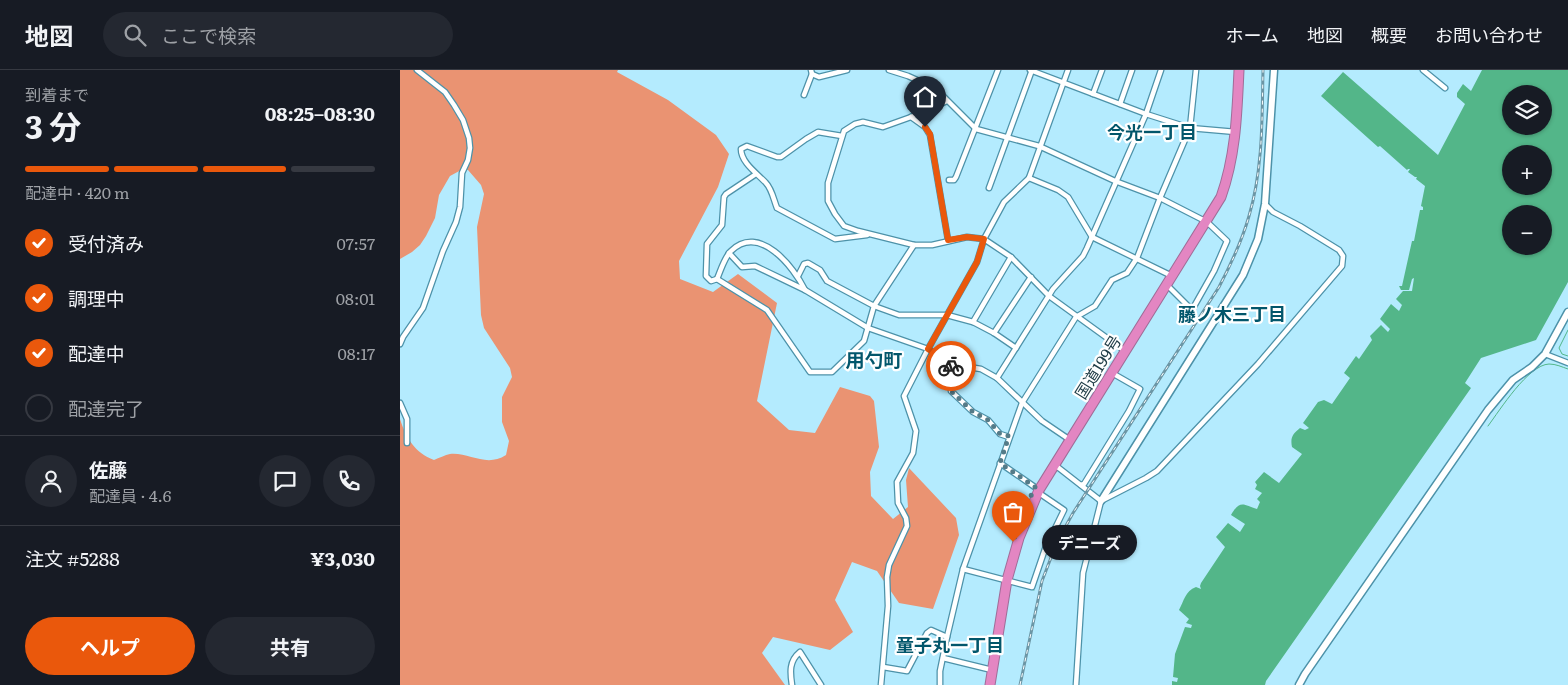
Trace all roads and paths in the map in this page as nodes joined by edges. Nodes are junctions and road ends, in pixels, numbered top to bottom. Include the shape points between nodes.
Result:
1 (417, 70) edge
2 (847, 70) edge
3 (889, 70) edge
4 (911, 70) edge
5 (998, 70) edge
6 (1031, 70) edge
7 (1068, 70) edge
8 (1102, 70) edge
9 (1132, 70) edge
10 (1161, 70) edge
11 (1196, 70) edge
12 (1234, 70) edge
13 (1239, 70) edge
14 (1274, 70) edge
15 (1423, 70) edge
16 (811, 72) edge
17 (908, 76) junction
18 (1063, 82) junction
19 (1445, 88) dead end
20 (1093, 94) junction
21 (804, 95) dead end
22 (947, 101) junction
23 (1120, 104) junction
24 (1146, 114) junction
25 (911, 117) junction
26 (1190, 128) junction
27 (976, 129) junction
28 (1233, 132) junction
29 (842, 136) junction
30 (1008, 138) junction
31 (1039, 146) junction
32 (756, 174) junction
33 (1029, 178) junction
34 (948, 180) dead end
35 (1116, 181) junction
36 (989, 188) dead end
37 (1160, 198) junction
38 (1265, 204) junction
39 (1204, 221) junction
40 (870, 234) junction
41 (1092, 237) junction
42 (984, 239) junction
43 (948, 240) junction
44 (914, 244) junction
45 (729, 253) junction
46 (1011, 257) junction
47 (1137, 258) junction
48 (1170, 275) junction
49 (798, 276) junction
50 (1031, 277) junction
51 (717, 279) junction
52 (1167, 285) junction
53 (805, 290) junction
54 (1049, 296) junction
55 (874, 306) junction
56 (1568, 312) edge
57 (946, 315) junction
58 (1076, 317) junction
59 (973, 322) junction
60 (868, 328) junction
61 (994, 333) junction
62 (400, 344) edge
63 (1016, 348) junction
64 (928, 349) junction
65 (1123, 350) junction
66 (1545, 354) junction
67 (1568, 363) edge
68 (951, 364) junction
69 (1112, 372) junction
70 (997, 378) junction
71 (400, 403) edge
72 (1022, 403) junction
73 (1009, 436) junction
74 (1068, 438) junction
75 (407, 443) dead end
76 (1000, 463) junction
77 (1054, 464) junction
78 (1081, 485) junction
79 (1038, 490) junction
80 (1101, 501) junction
81 (962, 569) junction
82 (1005, 580) junction
83 (947, 637) junction
84 (943, 658) junction
85 (883, 667) junction
86 (990, 670) junction
87 (792, 685) edge
88 (821, 685) edge
89 (881, 685) edge
90 (940, 685) edge
91 (986, 685) edge
92 (990, 685) edge
93 (1076, 685) edge
94 (1300, 685) edge

1 - 62 street via 445,92 454,105 463,120 470,148 462,173 456,222 423,308
2 - 16 street via 819,77
3 - 17 street
4 - 17 street
5 - 27 street
6 - 18 street
6 - 30 street
7 - 18 street
8 - 20 street
9 - 23 street
10 - 24 street
11 - 26 street
12 - 28 highway, 国道199号
13 - 28 highway, 国道199号
14 - 38 street
15 - 19 street
16 - 21 street
17 - 22 street via 935,88
18 - 20 street
18 - 31 street
20 - 23 street
22 - 25 street
22 - 27 street
23 - 24 street
24 - 26 street
24 - 35 street
25 - 29 street via 883,127 863,122 855,124
25 - 43 street via 930,134
26 - 28 street
26 - 37 street
27 - 30 street
27 - 34 street via 956,177
28 - 39 highway, 国道199号 via 1234,150 1227,180 1221,197
29 - 32 street via 818,132 781,157 744,146 741,154
29 - 40 street via 828,183 828,201 844,226
30 - 31 street
30 - 36 street
31 - 33 street
31 - 35 street
32 - 40 street via 767,184 777,208 803,223 835,239
32 - 51 street via 724,197 722,225 707,244 706,276 711,281
33 - 41 street via 1068,197
33 - 42 street via 1004,202
35 - 37 street
35 - 41 street
37 - 39 street
37 - 47 street
38 - 80 street via 1258,239 1243,275
38 - 80 street via 1273,212 1340,250 1342,266 1258,364 1157,471
39 - 48 highway, 国道199号
39 - 52 street via 1227,241 1192,310
40 - 44 street
41 - 47 street
41 - 54 street via 1083,256
42 - 43 street
42 - 46 street
42 - 57 street via 977,262
43 - 44 street via 932,245
44 - 55 street
45 - 49 street via 750,242 763,246 783,257
45 - 51 street
45 - 53 street via 742,267 755,266
46 - 50 street
46 - 59 street
47 - 48 street
47 - 58 street via 1127,273 1112,280 1095,306
48 - 52 highway, 国道199号
48 - 65 highway, 国道199号
49 - 53 street
49 - 55 street via 804,264 808,263 820,270 827,281
50 - 54 street
50 - 61 street
51 - 60 street via 767,310 810,372 832,372 836,369 864,341
52 - 65 highway, 国道199号
53 - 60 street
54 - 58 street
54 - 63 street
55 - 57 street via 899,315
55 - 60 street
56 - 66 street
57 - 59 street
57 - 64 street
58 - 65 street
58 - 72 street
59 - 61 street
60 - 64 street
61 - 63 street
63 - 70 street
64 - 68 street
64 - 85 street via 904,396 916,432 913,453 897,482 898,503 907,526 889,565
65 - 69 highway, 国道199号
65 - 74 highway, 国道199号
66 - 67 street
66 - 94 street via 1513,380 1488,410
68 - 70 street via 981,369
68 - 73 street via 951,391 973,412 988,420 1000,434
69 - 74 highway, 国道199号
69 - 78 street via 1140,389
70 - 72 street
71 - 75 street via 407,419
72 - 73 street
72 - 74 street
73 - 76 street
74 - 77 highway, 国道199号
74 - 79 highway, 国道199号
76 - 79 street
76 - 81 street
77 - 78 street
77 - 79 highway, 国道199号
78 - 80 street
79 - 82 highway, 国道199号
79 - 82 street via 1064,510 1045,549 1032,587
80 - 93 street via 1084,573
81 - 82 street
81 - 83 street
82 - 86 highway, 国道199号
83 - 84 street
83 - 85 street via 931,630 927,633 907,671
84 - 86 street
84 - 90 street
85 - 89 street
86 - 91 highway, 国道199号
86 - 92 highway, 国道199号
87 - 88 street via 791,666 800,652

